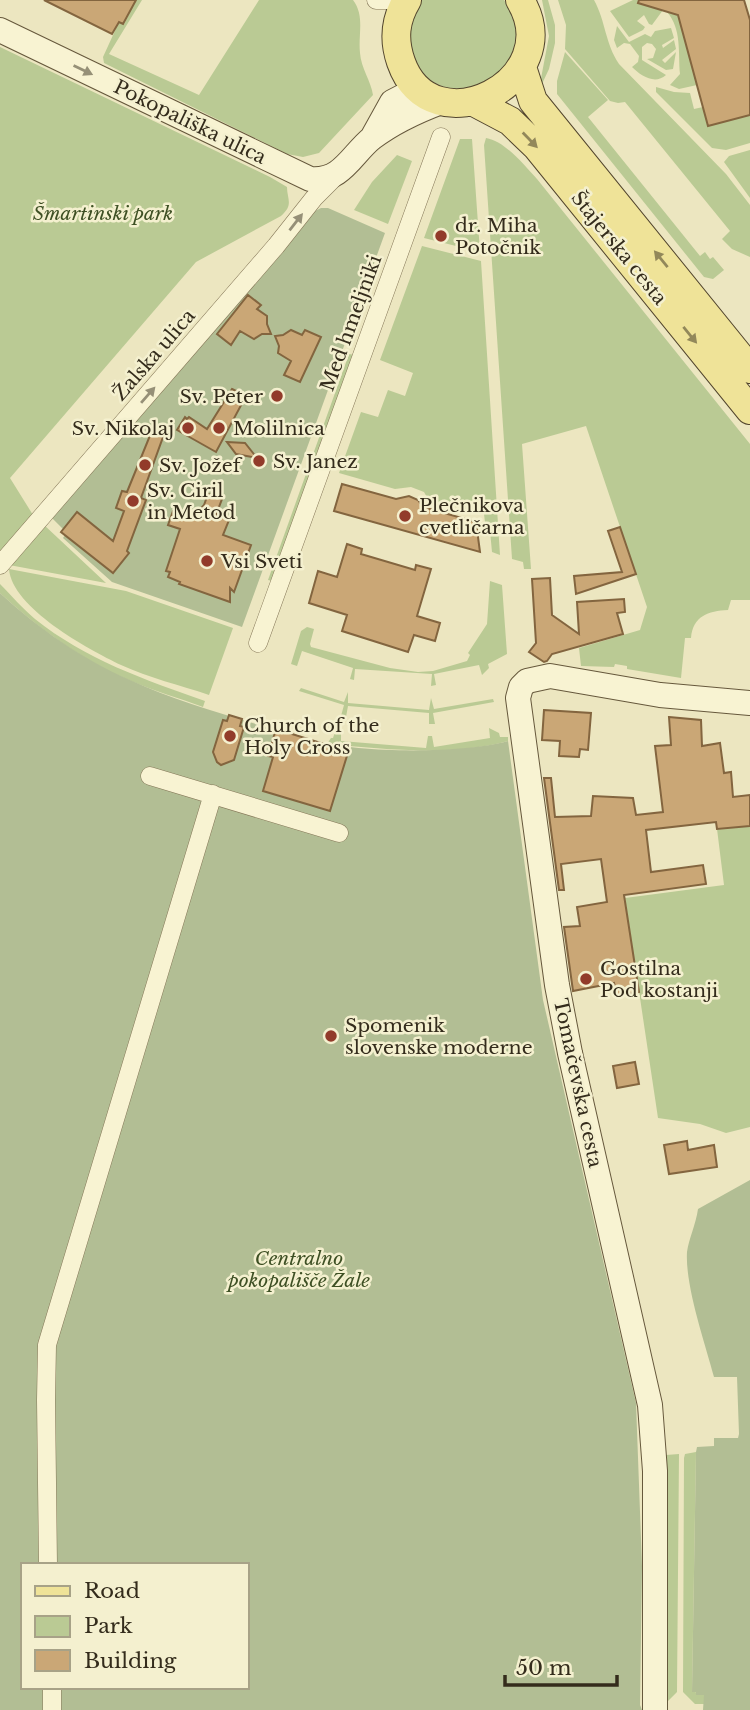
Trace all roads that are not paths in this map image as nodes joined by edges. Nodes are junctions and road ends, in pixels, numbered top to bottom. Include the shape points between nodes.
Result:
1 (376, 0) edge
2 (390, 0) edge
3 (407, 0) edge
4 (525, 1) edge
5 (0, 30) edge
6 (522, 67) junction
7 (430, 95) junction
8 (474, 102) junction
9 (538, 107) junction
10 (441, 137) dead end
11 (339, 173) junction
12 (750, 369) edge
13 (750, 410) edge
14 (0, 565) edge
15 (258, 643) dead end
16 (750, 704) edge
17 (150, 776) dead end
18 (213, 794) junction
19 (339, 833) dead end
20 (48, 1563) edge
21 (52, 1689) edge
22 (52, 1710) edge
23 (655, 1710) edge

1 - 2 street
3 - 7 main road via 397,22 396,47 405,71
4 - 6 main road via 529,33
4 - 9 main road via 542,38 533,75
5 -> 11 street, Pokopališka ulica via 307,178
6 - 8 main road via 501,89
6 - 9 main road, Štajerska cesta
7 - 8 main road
7 - 11 street via 392,102 372,139
8 -> 13 main road, Štajerska cesta via 510,121 537,147
12 -> 9 main road, Štajerska cesta
10 - 15 street, Med hmeljniki
14 -> 11 street, Žalska ulica
16 - 23 street, Tomačevska cesta via 660,695 550,676 527,681 518,698 557,985 650,1405 655,1460
17 - 18 street
18 - 19 street
18 - 20 street via 47,1345
21 - 22 street

